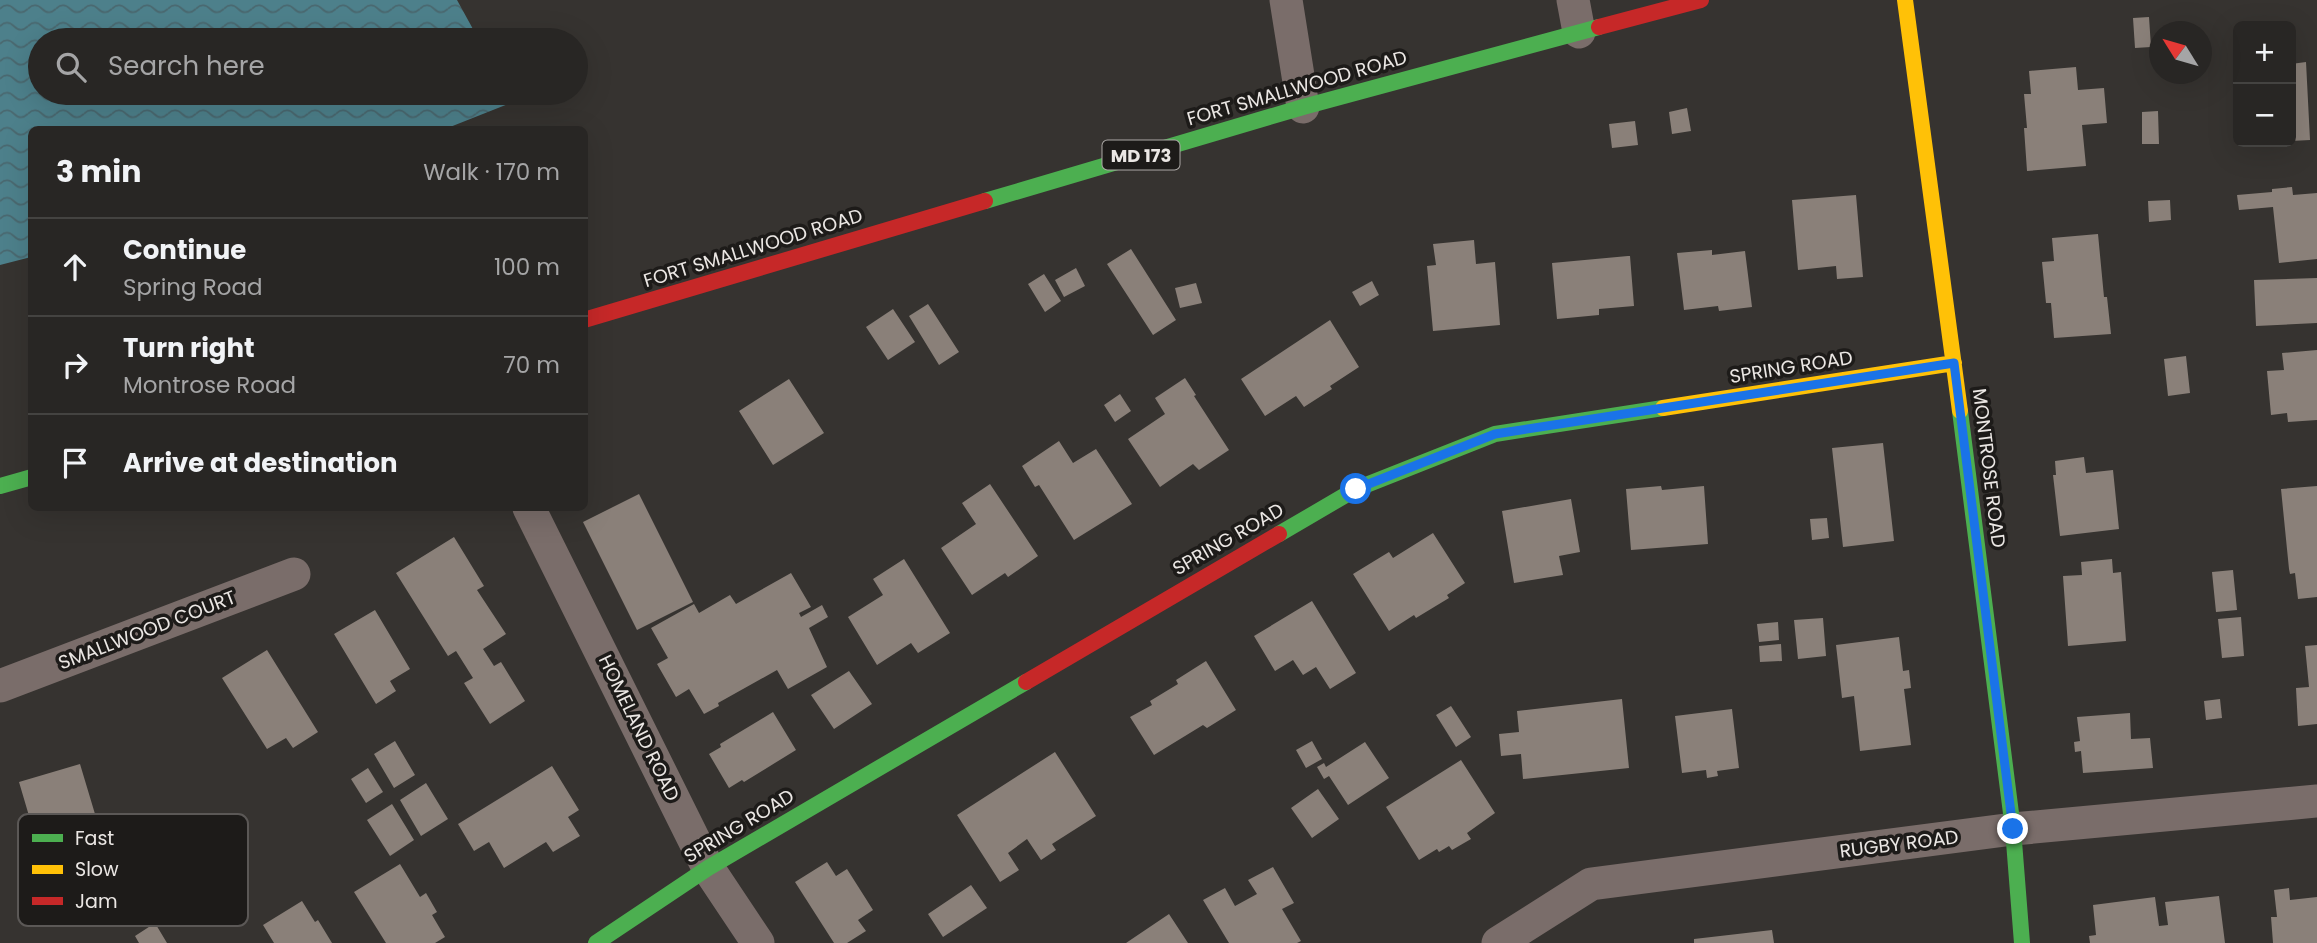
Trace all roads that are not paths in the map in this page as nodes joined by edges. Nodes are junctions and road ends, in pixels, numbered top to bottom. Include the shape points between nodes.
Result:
1 (1286, 0) edge
2 (1701, 0) edge
3 (1905, 0) edge
4 (1576, 16) edge
5 (1303, 107) junction
6 (588, 319) edge
7 (1954, 363) junction
8 (28, 478) edge
9 (0, 486) edge
10 (530, 511) edge
11 (295, 575) dead end
12 (0, 686) edge
13 (2317, 801) edge
14 (2013, 829) junction
15 (708, 868) junction
16 (596, 943) edge
17 (758, 943) edge
18 (1498, 943) edge
19 (2022, 943) edge

1 - 5 street
2 - 4 street, FORT SMALLWOOD ROAD / MD 173
3 - 7 street, MONTROSE ROAD
4 - 5 street, FORT SMALLWOOD ROAD / MD 173
5 - 6 street, FORT SMALLWOOD ROAD / MD 173
7 - 14 street, MONTROSE ROAD
7 - 15 street, SPRING ROAD via 1495,434 1356,489
8 - 9 street
10 - 15 street, HOMELAND ROAD
11 - 12 street, SMALLWOOD COURT
13 - 14 street, RUGBY ROAD
14 - 18 street, RUGBY ROAD via 1591,884
14 - 19 street, MONTROSE ROAD
15 - 16 street, SPRING ROAD
15 - 17 street, HOMELAND ROAD

